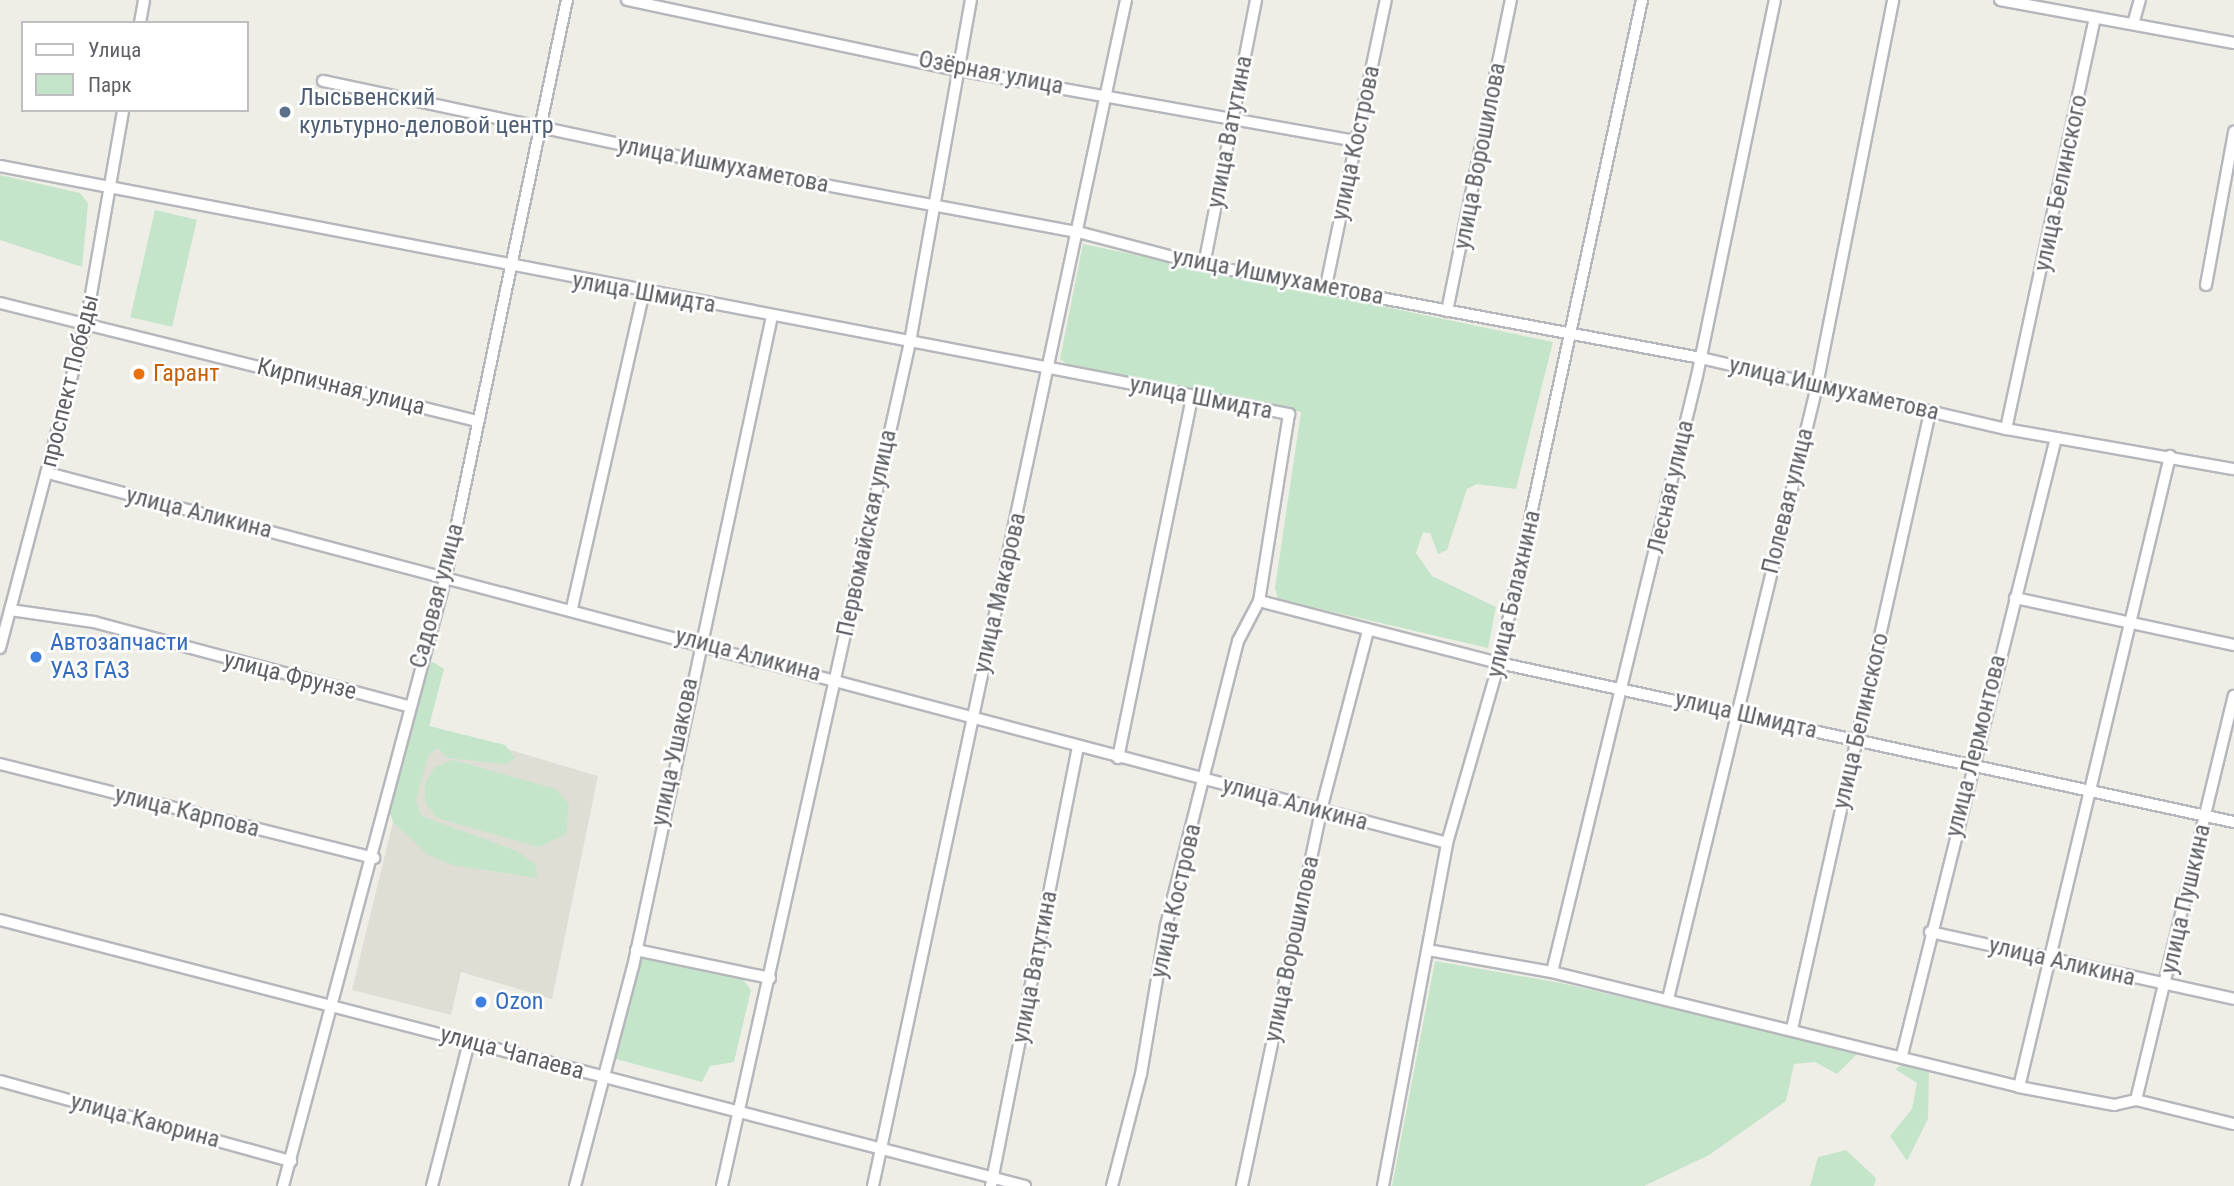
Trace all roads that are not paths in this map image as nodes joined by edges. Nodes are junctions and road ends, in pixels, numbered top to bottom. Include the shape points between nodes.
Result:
1 (144, 0) edge
2 (567, 0) edge
3 (628, 0) edge
4 (971, 0) edge
5 (1126, 0) edge
6 (1256, 0) edge
7 (1386, 0) edge
8 (1511, 0) edge
9 (1642, 0) edge
10 (1774, 0) edge
11 (1893, 0) edge
12 (2000, 0) edge
13 (2140, 0) edge
14 (2016, 2) edge
15 (2095, 18) junction
16 (140, 21) edge
17 (2133, 24) junction
18 (2234, 43) edge
19 (957, 70) junction
20 (323, 81) dead end
21 (1106, 94) junction
22 (123, 112) edge
23 (1233, 121) junction
24 (542, 129) junction
25 (2234, 132) edge
26 (1356, 141) junction
27 (0, 166) edge
28 (111, 188) junction
29 (932, 204) junction
30 (1078, 232) junction
31 (1204, 265) junction
32 (512, 270) junction
33 (2206, 285) dead end
34 (1326, 286) junction
35 (644, 291) junction
36 (0, 303) edge
37 (1447, 311) junction
38 (772, 316) junction
39 (86, 323) junction
40 (1574, 336) junction
41 (910, 342) junction
42 (1701, 358) junction
43 (1050, 369) junction
44 (1816, 390) junction
45 (1192, 396) junction
46 (1930, 412) junction
47 (1289, 414) joint
48 (477, 421) junction
49 (2006, 429) junction
50 (2056, 438) junction
51 (2170, 456) junction
52 (2234, 469) edge
53 (48, 473) junction
54 (446, 576) junction
55 (2015, 598) junction
56 (1259, 601) junction
57 (572, 608) junction
58 (10, 610) junction
59 (2131, 621) junction
60 (1368, 631) junction
61 (699, 642) junction
62 (2234, 645) edge
63 (0, 648) edge
64 (1499, 663) junction
65 (835, 678) junction
66 (1624, 687) junction
67 (2234, 696) edge
68 (407, 706) junction
69 (1735, 712) junction
70 (972, 715) junction
71 (1858, 740) junction
72 (1077, 747) junction
73 (1118, 758) junction
74 (1972, 763) junction
75 (0, 764) edge
76 (1206, 781) junction
77 (2088, 789) junction
78 (1321, 810) junction
79 (2205, 815) junction
80 (2234, 822) edge
81 (1447, 843) junction
82 (374, 858) junction
83 (0, 920) edge
84 (1930, 932) junction
85 (636, 950) junction
86 (1428, 950) junction
87 (2049, 959) junction
88 (1552, 972) junction
89 (770, 978) junction
90 (2167, 984) junction
91 (1668, 999) junction
92 (2234, 999) edge
93 (328, 1005) junction
94 (1792, 1029) junction
95 (468, 1042) junction
96 (1902, 1055) junction
97 (605, 1077) junction
98 (0, 1081) edge
99 (2019, 1087) junction
100 (2136, 1100) junction
101 (738, 1112) junction
102 (2234, 1124) edge
103 (882, 1149) junction
104 (290, 1161) junction
105 (994, 1182) edge
106 (283, 1186) edge
107 (432, 1186) edge
108 (575, 1186) edge
109 (722, 1186) edge
110 (873, 1186) edge
111 (1025, 1186) edge
112 (1112, 1186) edge
113 (1242, 1186) edge
114 (1383, 1186) edge

1 - 16 street
2 - 24 street, Садовая улица
3 - 19 street, Озёрная улица
4 - 19 street, Первомайская улица
5 - 21 street, улица Макарова
6 - 23 street, улица Ватутина
7 - 26 street, улица Кострова
8 - 37 street, улица Ворошилова
9 - 40 street, улица Балахнина
10 - 42 street, Лесная улица
11 - 44 street, Полевая улица
12 - 14 street
13 - 17 street
14 - 15 street
15 - 17 street
15 - 49 street, улица Белинского
17 - 18 street
19 - 21 street, Озёрная улица
19 - 29 street, Первомайская улица
20 - 24 street, улица Ишмухаметова
21 - 23 street, Озёрная улица
21 - 30 street, улица Макарова
22 - 28 street, проспект Победы
23 - 26 street, Озёрная улица
23 - 31 street, улица Ватутина
24 - 29 street, улица Ишмухаметова
24 - 32 street, Садовая улица
25 - 33 street
26 - 34 street, улица Кострова
27 - 28 street, улица Шмидта
28 - 32 street, улица Шмидта
28 - 39 street, проспект Победы
29 - 30 street, улица Ишмухаметова
29 - 41 street, Первомайская улица
30 - 31 street, улица Ишмухаметова
30 - 43 street, улица Макарова
31 - 34 street, улица Ишмухаметова
32 - 35 street, улица Шмидта
32 - 48 street, Садовая улица
34 - 37 street, улица Ишмухаметова
35 - 38 street, улица Шмидта
35 - 57 street
36 - 39 street, Кирпичная улица
37 - 40 street, улица Ишмухаметова
38 - 41 street, улица Шмидта
38 - 61 street, улица Ушакова
39 - 48 street, Кирпичная улица
39 - 53 street, проспект Победы
40 - 42 street, улица Ишмухаметова
40 - 64 street, улица Балахнина
41 - 43 street, улица Шмидта
41 - 65 street, Первомайская улица
42 - 44 street, улица Ишмухаметова
42 - 66 street, Лесная улица
43 - 45 street, улица Шмидта
43 - 70 street, улица Макарова
44 - 46 street, улица Ишмухаметова
44 - 69 street, Полевая улица
45 - 47 street, улица Шмидта
45 - 73 street
46 - 49 street, улица Ишмухаметова
46 - 71 street, улица Белинского
47 - 56 street, улица Кострова
48 - 54 street, Садовая улица
49 - 50 street, улица Ишмухаметова
50 - 51 street, улица Ишмухаметова
50 - 55 street, улица Лермонтова
51 - 52 street, улица Ишмухаметова
51 - 59 street
53 - 54 street, улица Аликина
53 - 58 street, проспект Победы
54 - 57 street, улица Аликина
54 - 68 street, Садовая улица
55 - 59 street
55 - 74 street, улица Лермонтова
56 - 60 street, улица Шмидта
56 - 76 street, улица Кострова via 1238,641
57 - 61 street, улица Аликина
58 - 63 street, проспект Победы
58 - 68 street, улица Фрунзе via 94,622
59 - 62 street
59 - 77 street
60 - 64 street, улица Шмидта
60 - 78 street, улица Ворошилова
61 - 65 street, улица Аликина
61 - 85 street, улица Ушакова
64 - 66 street, улица Шмидта
64 - 81 street, улица Балахнина
65 - 70 street, улица Аликина
65 - 89 street, Первомайская улица
66 - 69 street, улица Шмидта
66 - 88 street, Лесная улица
67 - 79 street, улица Пушкина
68 - 82 street, Садовая улица
69 - 71 street, улица Шмидта
69 - 91 street, Полевая улица
70 - 72 street, улица Аликина
70 - 103 street, улица Макарова
71 - 74 street, улица Шмидта
71 - 94 street, улица Белинского
72 - 73 street, улица Аликина
72 - 105 street, улица Ватутина
73 - 76 street, улица Аликина
74 - 77 street, улица Шмидта
74 - 84 street, улица Лермонтова
75 - 82 street, улица Карпова
76 - 78 street, улица Аликина
76 - 112 street, улица Кострова via 1166,925 1141,1074
77 - 79 street, улица Шмидта
77 - 87 street
78 - 81 street, улица Аликина
78 - 113 street, улица Ворошилова
79 - 80 street, улица Шмидта
79 - 90 street, улица Пушкина
81 - 86 street, улица Балахнина
82 - 93 street, Садовая улица
83 - 93 street, улица Чапаева
84 - 87 street, улица Аликина
84 - 96 street, улица Лермонтова
85 - 89 street
85 - 97 street, улица Ушакова
86 - 88 street
86 - 114 street, улица Балахнина
87 - 90 street, улица Аликина
87 - 99 street
88 - 91 street
89 - 101 street, Первомайская улица
90 - 92 street, улица Аликина
90 - 100 street, улица Пушкина
91 - 94 street
93 - 95 street, улица Чапаева
93 - 104 street, Садовая улица
94 - 96 street
95 - 97 street, улица Чапаева
95 - 107 street
96 - 99 street
97 - 101 street, улица Чапаева
97 - 108 street, улица Ушакова
98 - 104 street, улица Каюрина
99 - 100 street via 2114,1105
100 - 102 street
101 - 103 street, улица Чапаева
101 - 109 street, Первомайская улица
103 - 105 street, улица Чапаева
103 - 110 street, улица Макарова
104 - 106 street, Садовая улица
105 - 111 street, улица Чапаева

